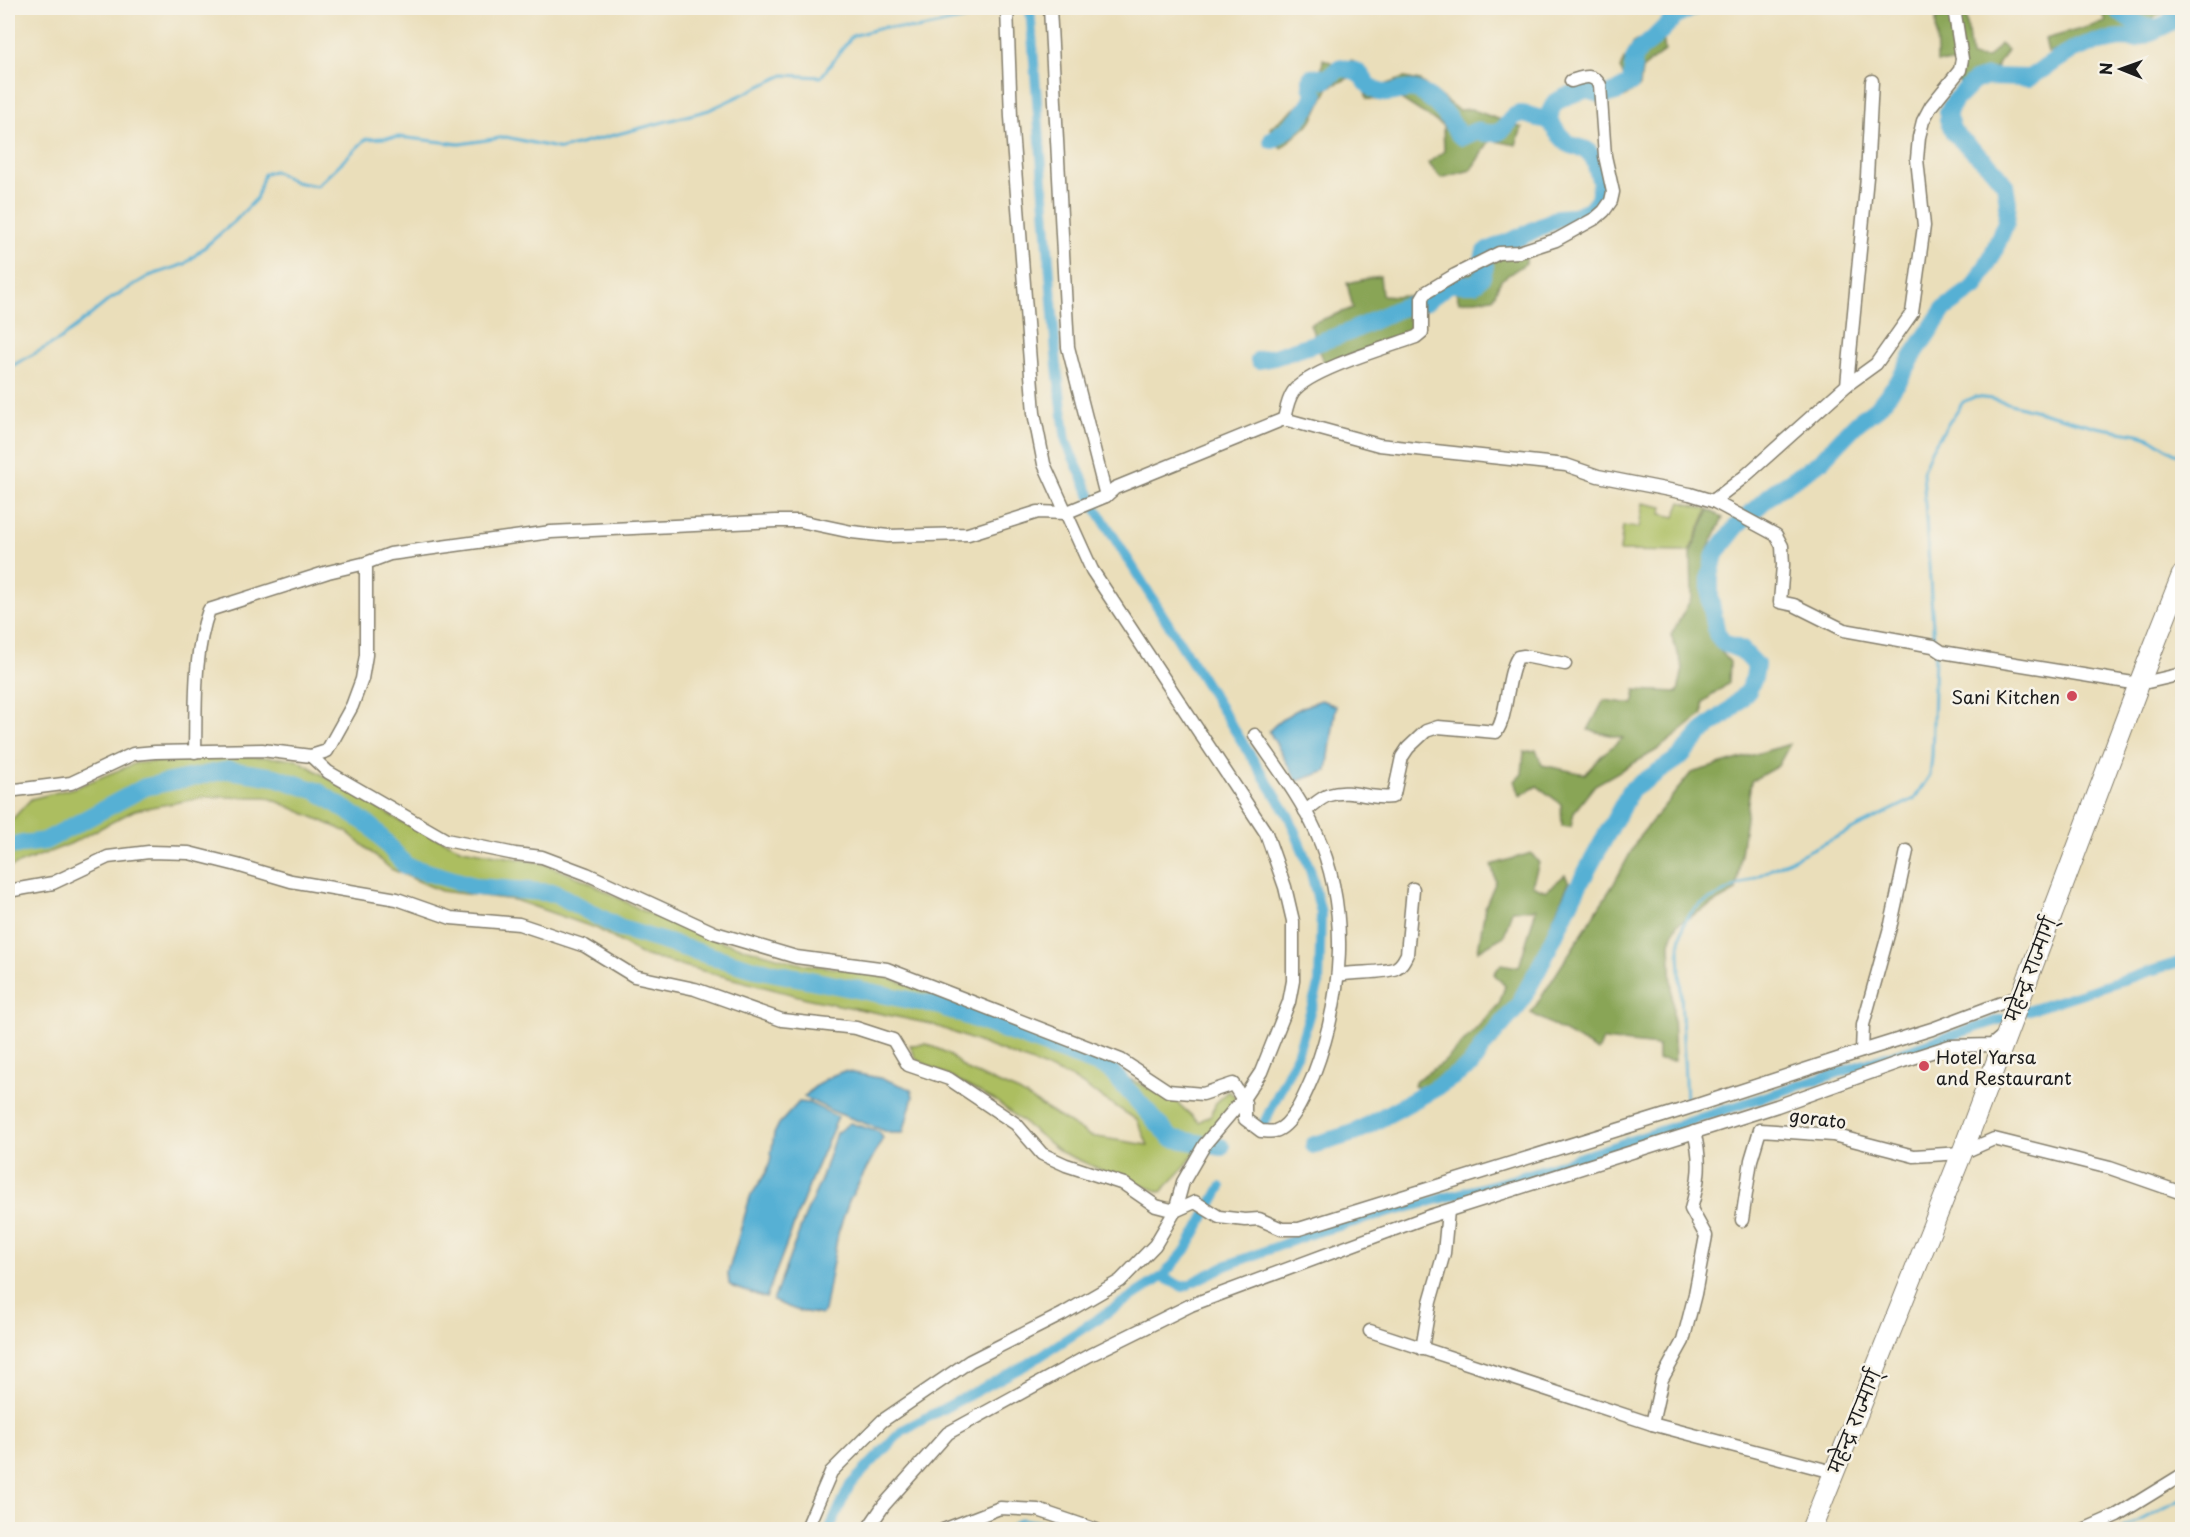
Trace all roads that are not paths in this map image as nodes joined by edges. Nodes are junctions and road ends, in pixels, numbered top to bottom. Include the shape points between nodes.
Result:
1 (1007, 8) edge
2 (1050, 8) edge
3 (1954, 8) edge
4 (1572, 81) dead end
5 (1872, 81) dead end
6 (1847, 385) junction
7 (1284, 419) junction
8 (1101, 498) junction
9 (1713, 501) junction
10 (1069, 511) junction
11 (366, 563) junction
12 (2182, 575) edge
13 (1565, 664) dead end
14 (2182, 674) edge
15 (2139, 684) junction
16 (1255, 735) dead end
17 (195, 752) junction
18 (311, 756) junction
19 (8, 791) edge
20 (1305, 811) junction
21 (1907, 851) dead end
22 (1413, 889) dead end
23 (8, 891) edge
24 (1338, 975) junction
25 (2020, 996) junction
26 (2006, 1034) junction
27 (1862, 1051) junction
28 (1243, 1099) junction
29 (1694, 1132) junction
30 (1962, 1153) junction
31 (2182, 1193) edge
32 (1175, 1211) junction
33 (1448, 1211) junction
34 (1742, 1220) dead end
35 (1370, 1331) dead end
36 (1422, 1349) junction
37 (1652, 1424) junction
38 (1833, 1472) junction
39 (2182, 1475) edge
40 (806, 1530) edge
41 (867, 1530) edge
42 (943, 1530) edge
43 (1097, 1530) edge
44 (1811, 1530) edge
45 (2083, 1530) edge

1 - 10 street via 1011,117 1034,413 1044,464
2 - 8 street via 1068,347
3 - 6 street via 1962,59 1960,70 1931,106 1919,137 1917,159 1924,226 1912,313 1876,364
4 - 7 street via 1589,76 1600,87 1612,192 1604,211 1540,246 1499,253 1425,293 1422,332 1303,382 1293,393
5 - 6 street
6 - 9 street
7 - 8 street via 1115,488
7 - 9 street via 1379,445 1556,463
8 - 10 street
9 - 15 street via 1776,535 1782,546 1780,602 1844,630
10 - 11 street via 1038,512 968,534 928,536 852,532 800,521 551,532 390,554
10 - 28 street via 1092,570 1266,834 1285,887 1293,921 1289,1002 1261,1072
11 - 17 street via 209,610 196,680
11 - 18 street via 366,655 362,680 327,751
12 - 15 highway, महेन्द्र राज्मार्ग्
13 - 20 street via 1518,657 1496,732 1438,727 1426,731 1402,757 1392,797 1336,794 1322,798
14 - 15 street
15 - 25 highway, महेन्द्र राज्मार्ग्
16 - 20 street
17 - 18 street via 262,750
17 - 19 street via 134,754 71,783
18 - 28 street via 328,771 446,840 542,857 715,933 772,950 887,969 1120,1060 1168,1091 1203,1094 1233,1084
20 - 24 street via 1330,879 1339,925
21 - 27 street via 1863,1025
22 - 24 street via 1403,963 1389,970
23 - 32 street via 53,883 108,857 189,853 291,881 397,899 451,918 519,924 585,946 634,976 695,989 782,1020 856,1028 893,1040 908,1065 949,1079 1007,1117 1042,1154 1124,1184 1156,1206
24 - 28 street via 1328,1032 1295,1113 1276,1130 1261,1131 1245,1119
25 - 26 highway, महेन्द्र राज्मार्ग्
25 - 27 street
26 - 29 street via 1992,1045 1950,1046
26 - 30 highway, महेन्द्र राज्मार्ग्
27 - 32 street via 1299,1228 1282,1230 1259,1219 1214,1215 1195,1202
28 - 32 street via 1205,1144 1183,1182
29 - 33 street
29 - 37 street via 1700,1153 1691,1209 1706,1236 1683,1341 1662,1379
30 - 31 street via 1994,1139 2110,1168
30 - 34 street, gorato via 1914,1156 1833,1135 1760,1130
30 - 38 highway, महेन्द्र राज्मार्ग्
32 - 40 street via 1155,1245 1120,1281 969,1361 882,1421 831,1472
33 - 36 street via 1444,1253
33 - 41 street via 1191,1305 1007,1400 948,1433 884,1504
35 - 36 street
36 - 37 street
37 - 38 street
38 - 44 highway, महेन्द्र राज्मार्ग्
39 - 45 street via 2117,1515
42 - 43 street via 1000,1508 1038,1510

